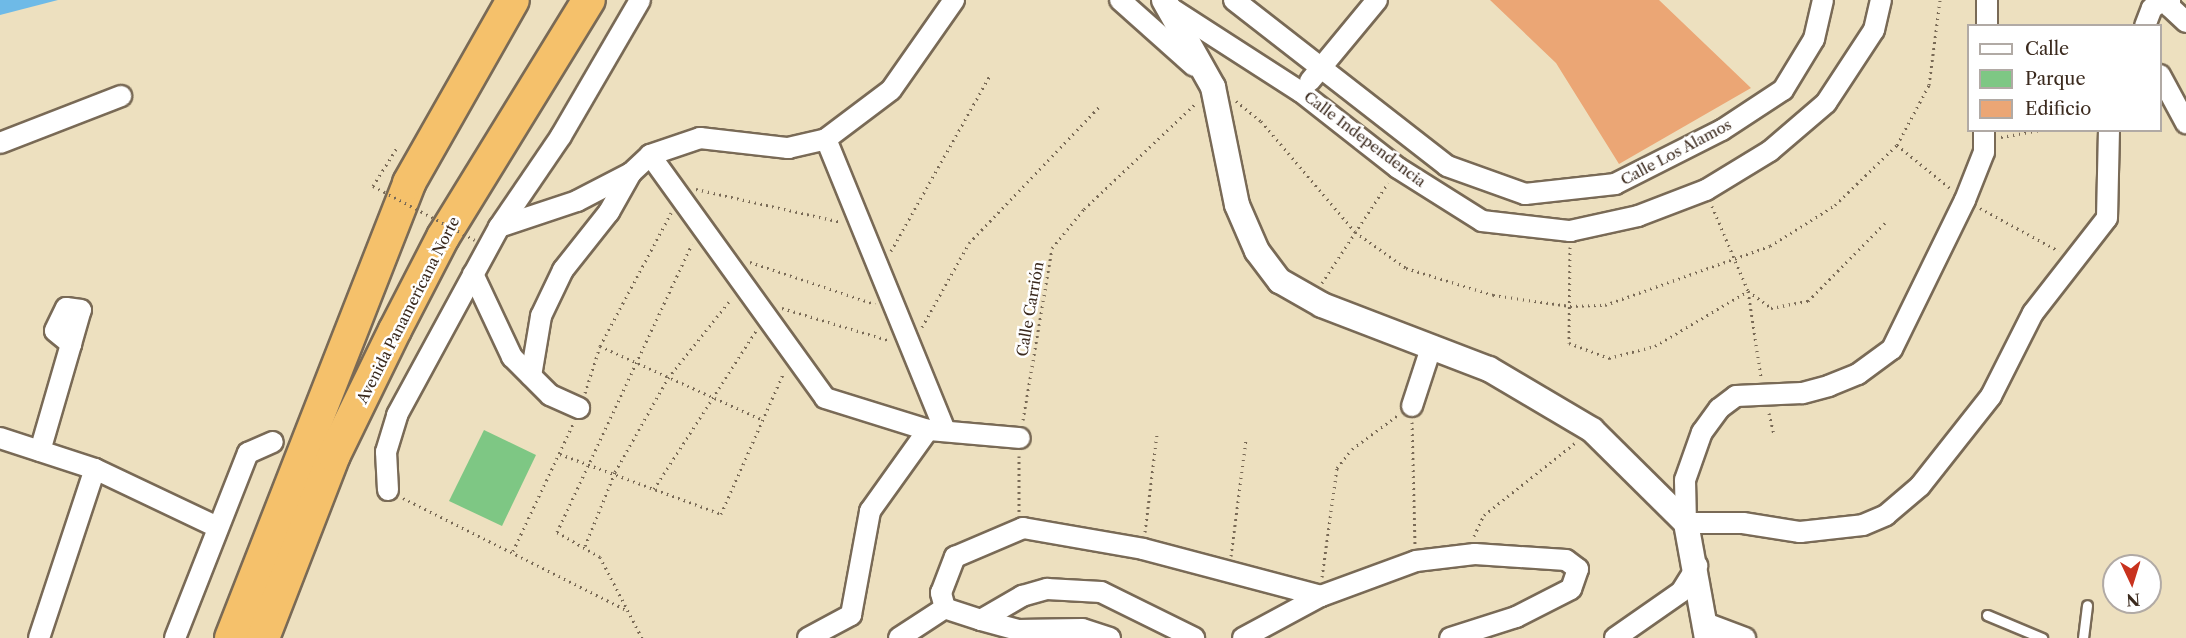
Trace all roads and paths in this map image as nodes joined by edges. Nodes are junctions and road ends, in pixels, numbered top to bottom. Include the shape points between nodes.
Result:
1 (513, 0) edge
2 (589, 0) edge
3 (640, 0) edge
4 (954, 0) edge
5 (1120, 0) edge
6 (1234, 0) edge
7 (1377, 0) edge
8 (1823, 0) edge
9 (1881, 0) edge
10 (1987, 0) edge
11 (2168, 2) edge
12 (1168, 5) edge
13 (2186, 22) edge
14 (1987, 24) edge
15 (2146, 24) edge
16 (1319, 71) junction
17 (990, 75) dead end
18 (2162, 79) edge
19 (1213, 87) junction
20 (1301, 92) junction
21 (121, 96) dead end
22 (1100, 106) dead end
23 (2186, 123) edge
24 (2018, 132) edge
25 (2109, 132) edge
26 (1984, 135) edge
27 (826, 139) junction
28 (0, 143) edge
29 (1897, 145) dead end
30 (396, 149) dead end
31 (650, 155) junction
32 (1398, 168) junction
33 (631, 172) junction
34 (1706, 190) junction
35 (681, 195) junction
36 (1965, 200) junction
37 (1887, 221) dead end
38 (701, 225) junction
39 (499, 227) junction
40 (864, 228) junction
41 (1570, 231) junction
42 (475, 240) dead end
43 (722, 254) junction
44 (2076, 261) junction
45 (881, 269) junction
46 (473, 274) junction
47 (749, 291) junction
48 (1748, 291) junction
49 (1312, 299) junction
50 (899, 313) junction
51 (766, 315) junction
52 (71, 344) dead end
53 (600, 346) junction
54 (912, 346) junction
55 (1431, 348) junction
56 (793, 352) junction
57 (636, 365) junction
58 (531, 376) junction
59 (668, 378) junction
60 (1763, 391) junction
61 (714, 398) junction
62 (1412, 406) junction
63 (579, 408) junction
64 (761, 419) junction
65 (937, 430) junction
66 (1592, 430) junction
67 (1157, 434) dead end
68 (0, 438) edge
69 (1020, 438) junction
70 (1246, 439) dead end
71 (273, 442) dead end
72 (40, 451) junction
73 (560, 454) junction
74 (585, 462) junction
75 (95, 469) junction
76 (615, 472) junction
77 (654, 489) junction
78 (388, 490) joint
79 (1686, 523) junction
80 (217, 527) junction
81 (1023, 528) junction
82 (585, 546) junction
83 (1143, 549) junction
84 (513, 551) junction
85 (1464, 554) junction
86 (1416, 561) junction
87 (1697, 566) junction
88 (1229, 569) junction
89 (1321, 596) junction
90 (2087, 605) dead end
91 (945, 608) junction
92 (625, 609) junction
93 (1987, 615) dead end
94 (981, 620) junction
95 (1706, 630) edge
96 (39, 638) edge
97 (175, 638) edge
98 (231, 638) edge
99 (263, 638) edge
100 (642, 638) edge
101 (808, 638) edge
102 (899, 638) edge
103 (1110, 638) edge
104 (1194, 638) edge
105 (1243, 638) edge
106 (1450, 638) edge
107 (1616, 638) edge
108 (1745, 638) edge
109 (2042, 638) edge
110 (2083, 638) edge

1 - 98 highway via 409,183
2 - 99 highway, Avenida Panamericana Norte via 443,237 390,340 334,455
3 - 39 street via 561,136
4 - 27 street via 891,90
5 - 19 street
6 - 16 street, Calle Los Alamos
7 - 16 street
8 - 16 street, Calle Los Alamos via 1814,39 1783,90 1722,130 1615,184 1524,194 1447,166
9 - 34 street, Calle Independencia via 1874,30 1826,103 1770,151
10 - 14 street
11 - 13 street
11 - 15 street via 2152,8
12 - 19 street
12 - 20 street, Calle Independencia
16 - 20 street
17 - 45 path
18 - 23 street
19 - 49 street via 1238,205 1257,251 1280,281
19 - 69 path, Calle Carrión via 1084,209 1052,248
20 - 32 street, Calle Independencia
21 - 28 street
22 - 54 path via 969,243
24 - 26 path
25 - 44 street via 2107,218
26 - 36 street
27 - 31 street via 788,148 700,138
27 - 40 street
29 - 36 path
30 - 42 path, bridge via 373,186
31 - 33 street
31 - 35 street
32 - 41 street, Calle Independencia via 1482,221
32 - 49 path
33 - 39 street via 577,201
33 - 58 street via 609,212 563,270 541,316
34 - 41 street, Calle Independencia via 1638,216
34 - 48 path
35 - 38 street
35 - 40 path via 713,189
35 - 53 path
36 - 44 path
36 - 60 street via 1892,348 1858,374 1829,386 1802,393
37 - 48 path via 1808,301 1771,308
38 - 43 street
38 - 57 path
39 - 46 street
40 - 45 street
41 - 48 path via 1569,343 1609,358 1655,346
43 - 47 street
43 - 50 path
44 - 79 street via 2033,313 1991,396 1920,486 1886,515 1863,525 1800,532 1743,523
45 - 50 street
46 - 58 street via 494,328
46 - 78 street via 398,415 386,452
47 - 51 street
47 - 54 path
47 - 59 path
48 - 60 path
49 - 55 street
50 - 54 street
51 - 56 street
51 - 61 path
52 - 72 street
53 - 57 path
53 - 63 path
54 - 65 street
55 - 62 street
55 - 66 street via 1489,369
56 - 64 path
56 - 65 street via 825,398
57 - 59 path
57 - 74 path
58 - 63 street via 550,395
59 - 61 path
59 - 76 path
60 - 79 street via 1736,396 1702,432 1685,480
61 - 64 path
61 - 77 path
62 - 86 path
62 - 89 path via 1381,425 1337,468
63 - 73 path
64 - 77 path via 721,514
65 - 69 street
65 - 101 street via 870,511 851,615
66 - 79 street
66 - 85 path via 1484,515
67 - 83 path
68 - 72 street
69 - 81 path, Calle Carrión via 1016,500
70 - 88 path
71 - 80 street via 248,453
72 - 75 street
73 - 74 path
73 - 84 path
74 - 76 path
74 - 82 path via 557,532
75 - 80 street
75 - 96 street
76 - 77 path
76 - 82 path
78 - 84 path
79 - 87 street
80 - 97 street
81 - 83 street
81 - 91 street via 955,557 941,593
82 - 92 path via 600,556
83 - 88 street
84 - 92 path
85 - 86 street
85 - 106 street via 1566,560 1578,569 1578,579 1571,589 1516,616
86 - 89 street
87 - 95 street
87 - 107 street via 1681,592
88 - 89 street
89 - 105 street
90 - 110 lane
91 - 94 street
91 - 102 street
92 - 100 path
93 - 109 lane
94 - 103 street via 1018,630 1082,628
94 - 104 street via 1022,596 1047,589 1101,592
95 - 108 street

